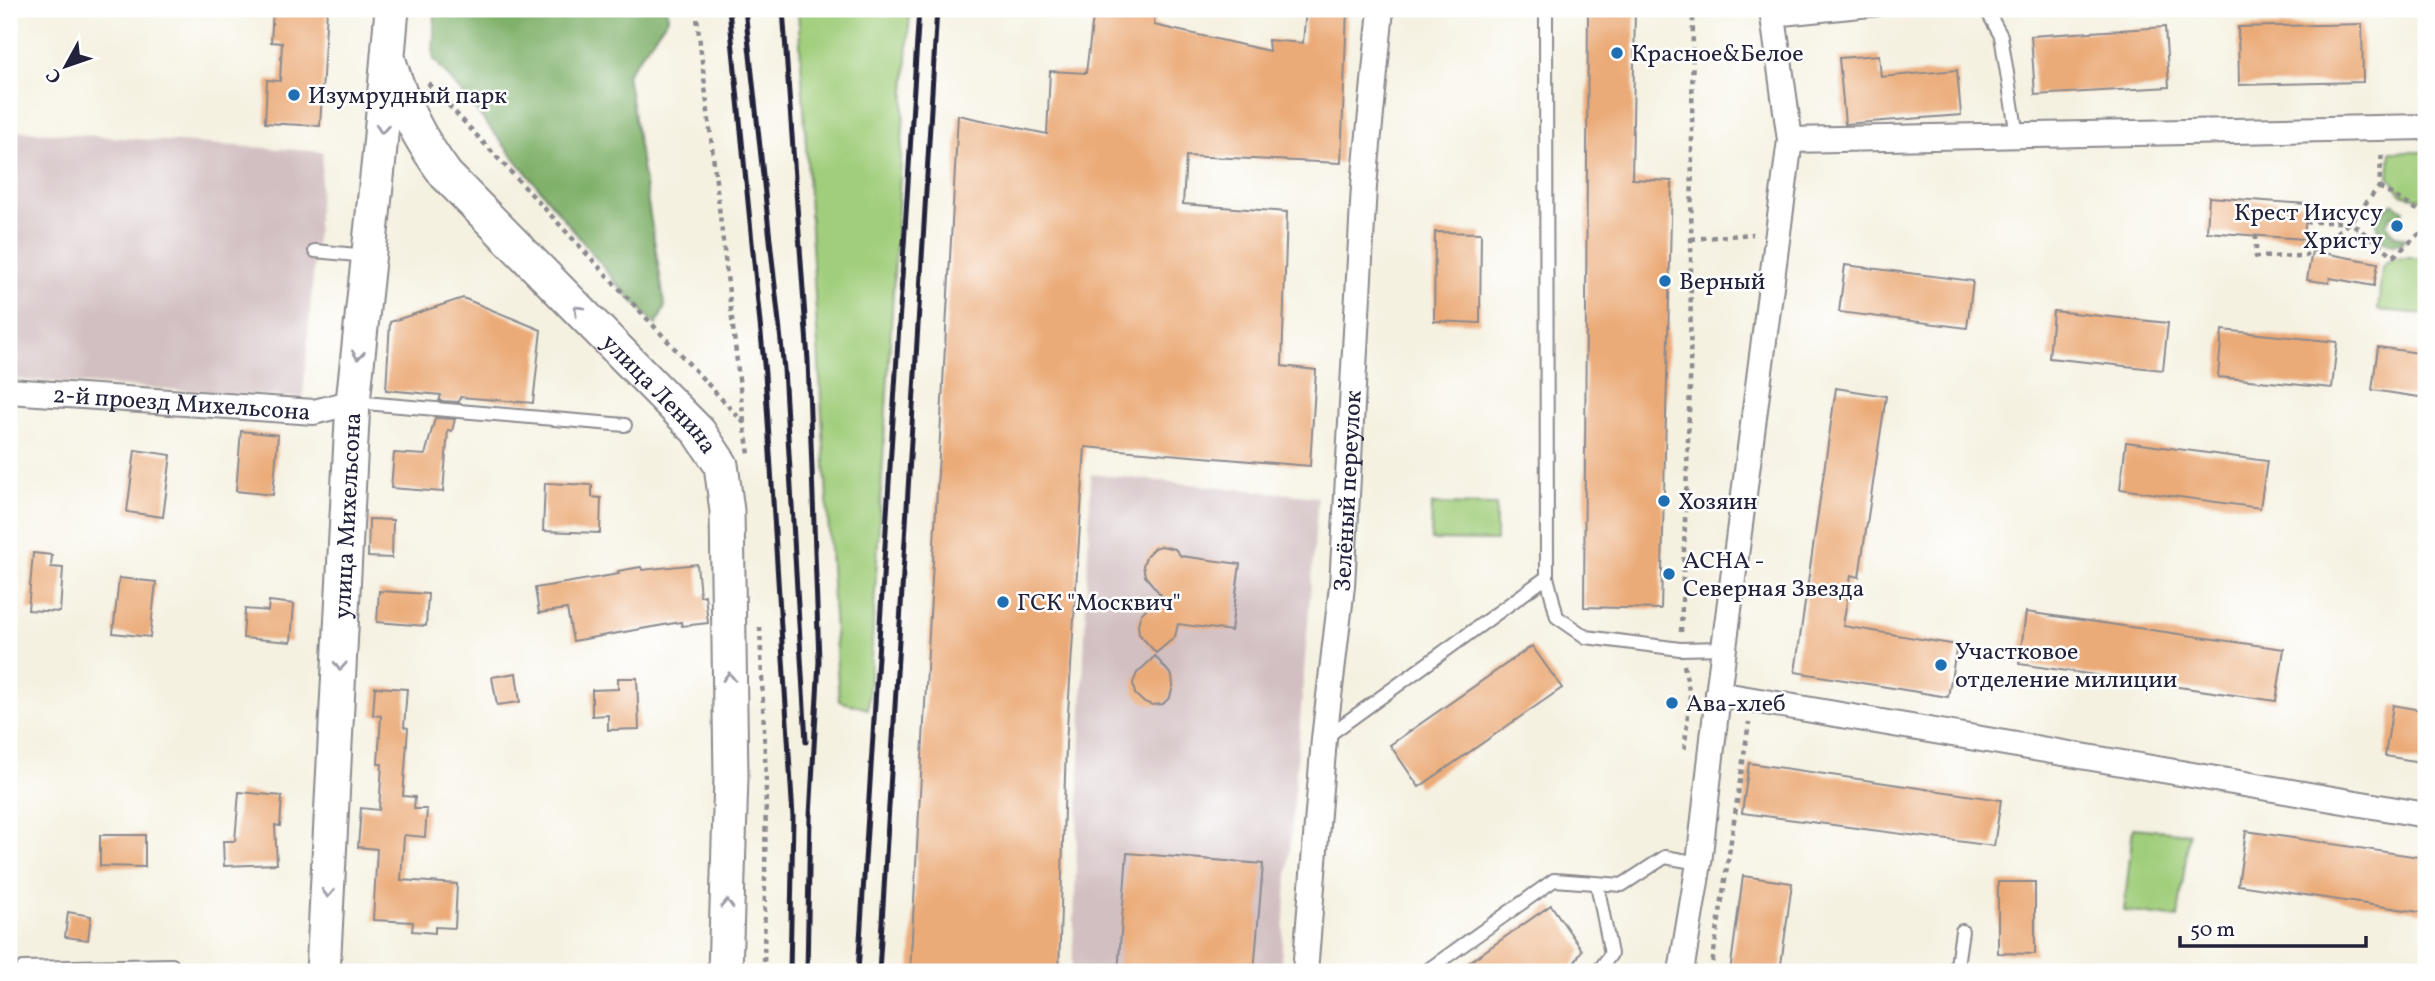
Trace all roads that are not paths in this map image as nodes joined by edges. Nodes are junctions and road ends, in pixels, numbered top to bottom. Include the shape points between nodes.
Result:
1 (392, 9) edge
2 (1381, 9) edge
3 (1546, 9) edge
4 (1880, 9) edge
5 (1986, 9) edge
6 (1772, 14) edge
7 (388, 61) junction
8 (2426, 127) edge
9 (2017, 135) junction
10 (1790, 139) junction
11 (446, 175) junction
12 (376, 184) junction
13 (315, 251) dead end
14 (368, 257) junction
15 (9, 391) edge
16 (353, 402) junction
17 (625, 425) dead end
18 (1547, 577) junction
19 (1724, 649) junction
20 (1718, 695) junction
21 (1324, 739) junction
22 (2426, 815) edge
23 (1699, 863) junction
24 (1597, 884) junction
25 (1962, 931) dead end
26 (22, 972) edge
27 (171, 972) edge
28 (323, 972) edge
29 (725, 972) edge
30 (1305, 972) edge
31 (1425, 972) edge
32 (1598, 972) edge
33 (1681, 972) edge
34 (1956, 972) edge

1 - 7 street, улица Михельсона
2 - 21 street, Зелёный переулок via 1364,186 1342,586
3 - 18 lane
4 - 6 lane
5 - 9 lane via 2001,36
6 - 10 street
7 - 11 street, улица Ленина via 421,142
7 -> 12 street, улица Михельсона
8 - 9 street
9 - 10 street
10 - 19 street
11 - 12 street via 422,163 407,162 391,168
29 -> 11 street, улица Ленина via 731,777 727,511 721,465 699,432
12 - 14 street, улица Михельсона
13 - 14 lane
14 -> 16 street, улица Михельсона
15 - 16 street, 2-й проезд Михельсона via 314,412
16 - 17 lane
16 -> 28 street, улица Михельсона
18 - 19 lane via 1557,617 1586,637 1680,649
18 - 21 lane
19 - 20 street
20 - 22 street
20 - 23 street
21 - 30 street, Зелёный переулок
23 - 24 lane via 1665,857 1622,885
23 - 33 street
24 - 31 lane via 1554,880
24 - 32 lane via 1611,954
25 - 34 lane
26 - 27 lane via 23,968 172,965

